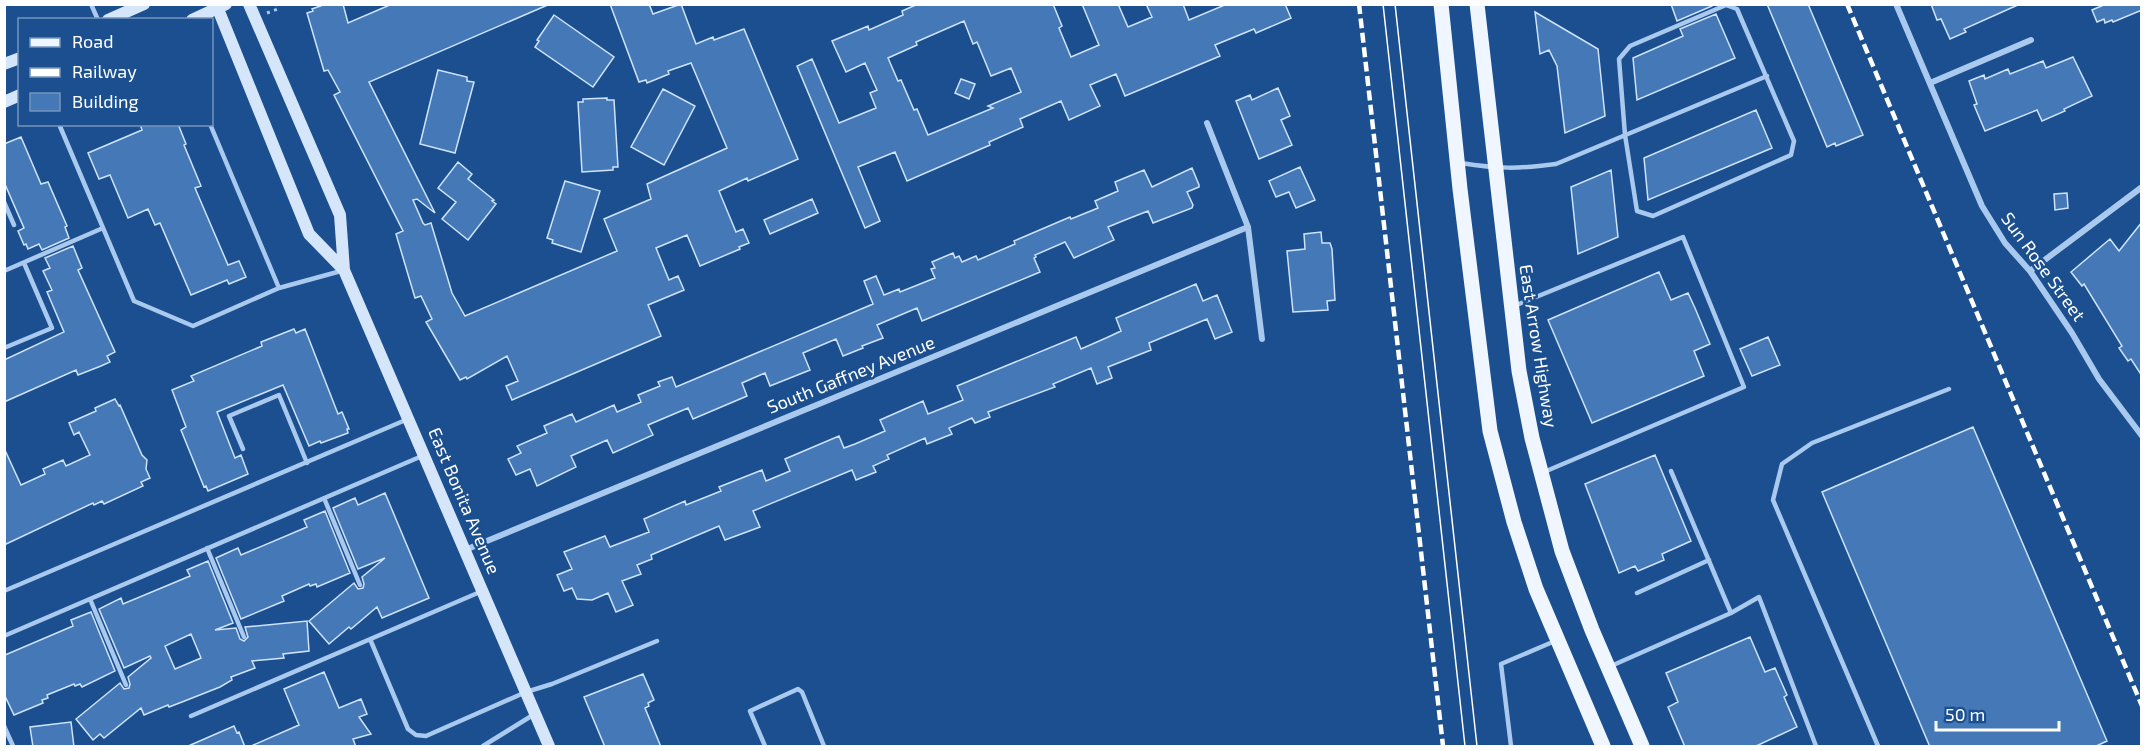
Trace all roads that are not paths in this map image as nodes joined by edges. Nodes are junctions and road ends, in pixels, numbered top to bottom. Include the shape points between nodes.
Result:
1 (91, 4) edge
2 (144, 4) edge
3 (249, 4) edge
4 (1442, 4) edge
5 (1477, 4) edge
6 (1896, 4) edge
7 (220, 6) edge
8 (97, 18) edge
9 (112, 18) edge
10 (196, 18) edge
11 (2031, 40) dead end
12 (1767, 76) junction
13 (1930, 83) junction
14 (18, 96) edge
15 (4, 102) edge
16 (1207, 123) dead end
17 (60, 126) edge
18 (211, 126) edge
19 (1625, 135) junction
20 (1458, 163) junction
21 (1495, 169) junction
22 (2142, 187) edge
23 (4, 202) edge
24 (14, 225) dead end
25 (1248, 227) junction
26 (103, 228) junction
27 (24, 262) junction
28 (344, 270) junction
29 (4, 271) edge
30 (2030, 271) junction
31 (279, 288) junction
32 (1511, 307) junction
33 (1262, 339) dead end
34 (4, 348) edge
35 (1949, 389) dead end
36 (409, 418) junction
37 (2142, 436) edge
38 (243, 449) dead end
39 (425, 455) junction
40 (307, 463) junction
41 (1671, 471) dead end
42 (1541, 473) junction
43 (324, 498) junction
44 (207, 548) junction
45 (465, 550) junction
46 (1709, 560) junction
47 (360, 585) dead end
48 (483, 590) junction
49 (4, 591) edge
50 (1637, 593) dead end
51 (90, 599) junction
52 (1731, 613) junction
53 (4, 636) edge
54 (244, 637) dead end
55 (370, 639) junction
56 (1558, 640) junction
57 (657, 641) dead end
58 (1608, 667) junction
59 (126, 685) dead end
60 (526, 692) junction
61 (535, 713) junction
62 (191, 716) dead end
63 (4, 726) edge
64 (13, 747) edge
65 (483, 747) edge
66 (549, 747) edge
67 (765, 747) edge
68 (824, 747) edge
69 (1511, 747) edge
70 (1603, 747) edge
71 (1642, 747) edge
72 (1816, 747) edge
73 (1878, 747) edge

1 - 8 lane
2 - 9 main road
3 - 28 main road, East Bonita Avenue via 340,215
4 - 20 main road
5 - 21 main road, East Arrow Highway
6 - 13 street, Sun Rose Street
7 - 10 main road
7 - 28 main road, East Bonita Avenue via 309,234
11 - 13 street
12 - 19 lane
12 - 19 lane via 1737,9 1726,5 1630,46 1618,59
12 - 19 lane via 1794,141 1791,155 1653,216 1638,211
13 - 30 street, Sun Rose Street via 1982,206 2005,243
14 - 15 main road
16 - 25 street
17 - 26 lane
18 - 31 lane
19 - 21 lane via 1556,164
20 - 21 lane
20 - 56 main road via 1490,431 1514,522
21 - 32 main road, East Arrow Highway
22 - 30 street
23 - 24 lane
25 - 33 street
25 - 45 street, South Gaffney Avenue
26 - 27 lane
26 - 31 lane via 134,301 193,326
27 - 29 lane
27 - 34 lane via 52,328
28 - 31 lane
28 - 36 main road, East Bonita Avenue
30 - 37 street, Sun Rose Street via 2099,379
32 - 42 main road, East Arrow Highway via 1519,371
32 - 42 lane via 1683,237 1744,387
35 - 73 lane via 1812,443 1782,464 1773,500
36 - 39 main road, East Bonita Avenue
36 - 40 lane
38 - 40 lane via 229,416 279,396
39 - 43 lane
39 - 45 main road, East Bonita Avenue
40 - 49 lane
41 - 46 lane
42 - 58 main road, East Arrow Highway via 1562,551
43 - 44 lane
43 - 47 lane
44 - 51 lane
44 - 54 lane
45 - 48 main road, East Bonita Avenue
46 - 50 lane
46 - 52 lane
48 - 55 lane
48 - 60 main road, East Bonita Avenue
51 - 53 lane
51 - 59 lane
52 - 58 lane
52 - 72 lane via 1759,597
55 - 60 lane via 408,729 416,735 426,736
55 - 62 lane
56 - 69 lane via 1501,664
56 - 70 main road
57 - 60 lane
58 - 71 main road, East Arrow Highway
60 - 61 main road, East Bonita Avenue
61 - 65 lane
61 - 66 main road, East Bonita Avenue
63 - 64 lane
67 - 68 lane via 750,711 798,689

